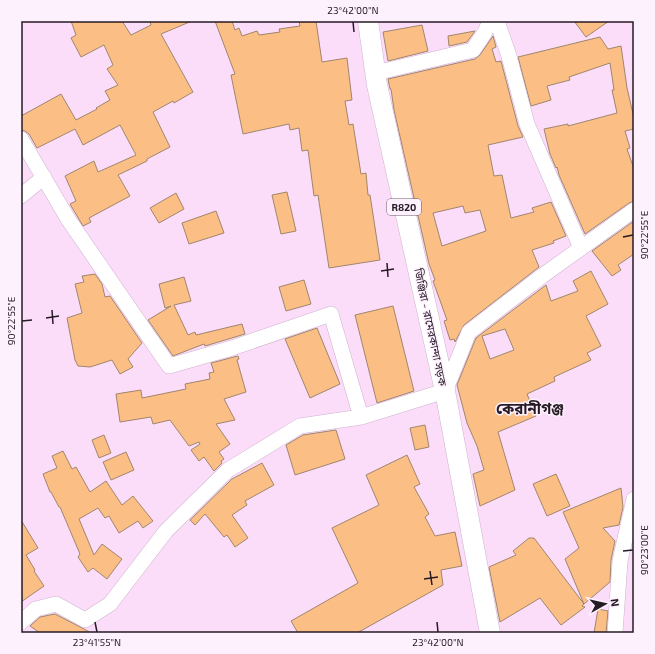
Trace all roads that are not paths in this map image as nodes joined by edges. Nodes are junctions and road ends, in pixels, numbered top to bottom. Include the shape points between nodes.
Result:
1 (368, 21) edge
2 (490, 21) edge
3 (497, 21) edge
4 (375, 73) junction
5 (21, 139) edge
6 (44, 177) junction
7 (21, 196) edge
8 (634, 210) edge
9 (581, 248) junction
10 (445, 391) junction
11 (361, 417) junction
12 (634, 499) edge
13 (21, 622) edge
14 (490, 633) edge
15 (615, 633) edge

1 - 4 main road, জিঞ্জিরা - রামেরকান্দা সড়ক / R820
2 - 4 street via 474,50
3 - 9 street via 527,124
4 - 10 main road, জিঞ্জিরা - রামেরকান্দা সড়ক / R820
5 - 6 street
6 - 7 street
6 - 11 street via 68,219 169,366 232,348 331,314
8 - 9 street
9 - 10 street via 468,332
10 - 11 street
10 - 14 main road, জিঞ্জিরা - রামেরকান্দা সড়ক / R820
11 - 13 street via 300,426 228,470 166,532 110,604 84,620 56,604 36,609
12 - 15 street via 620,561

